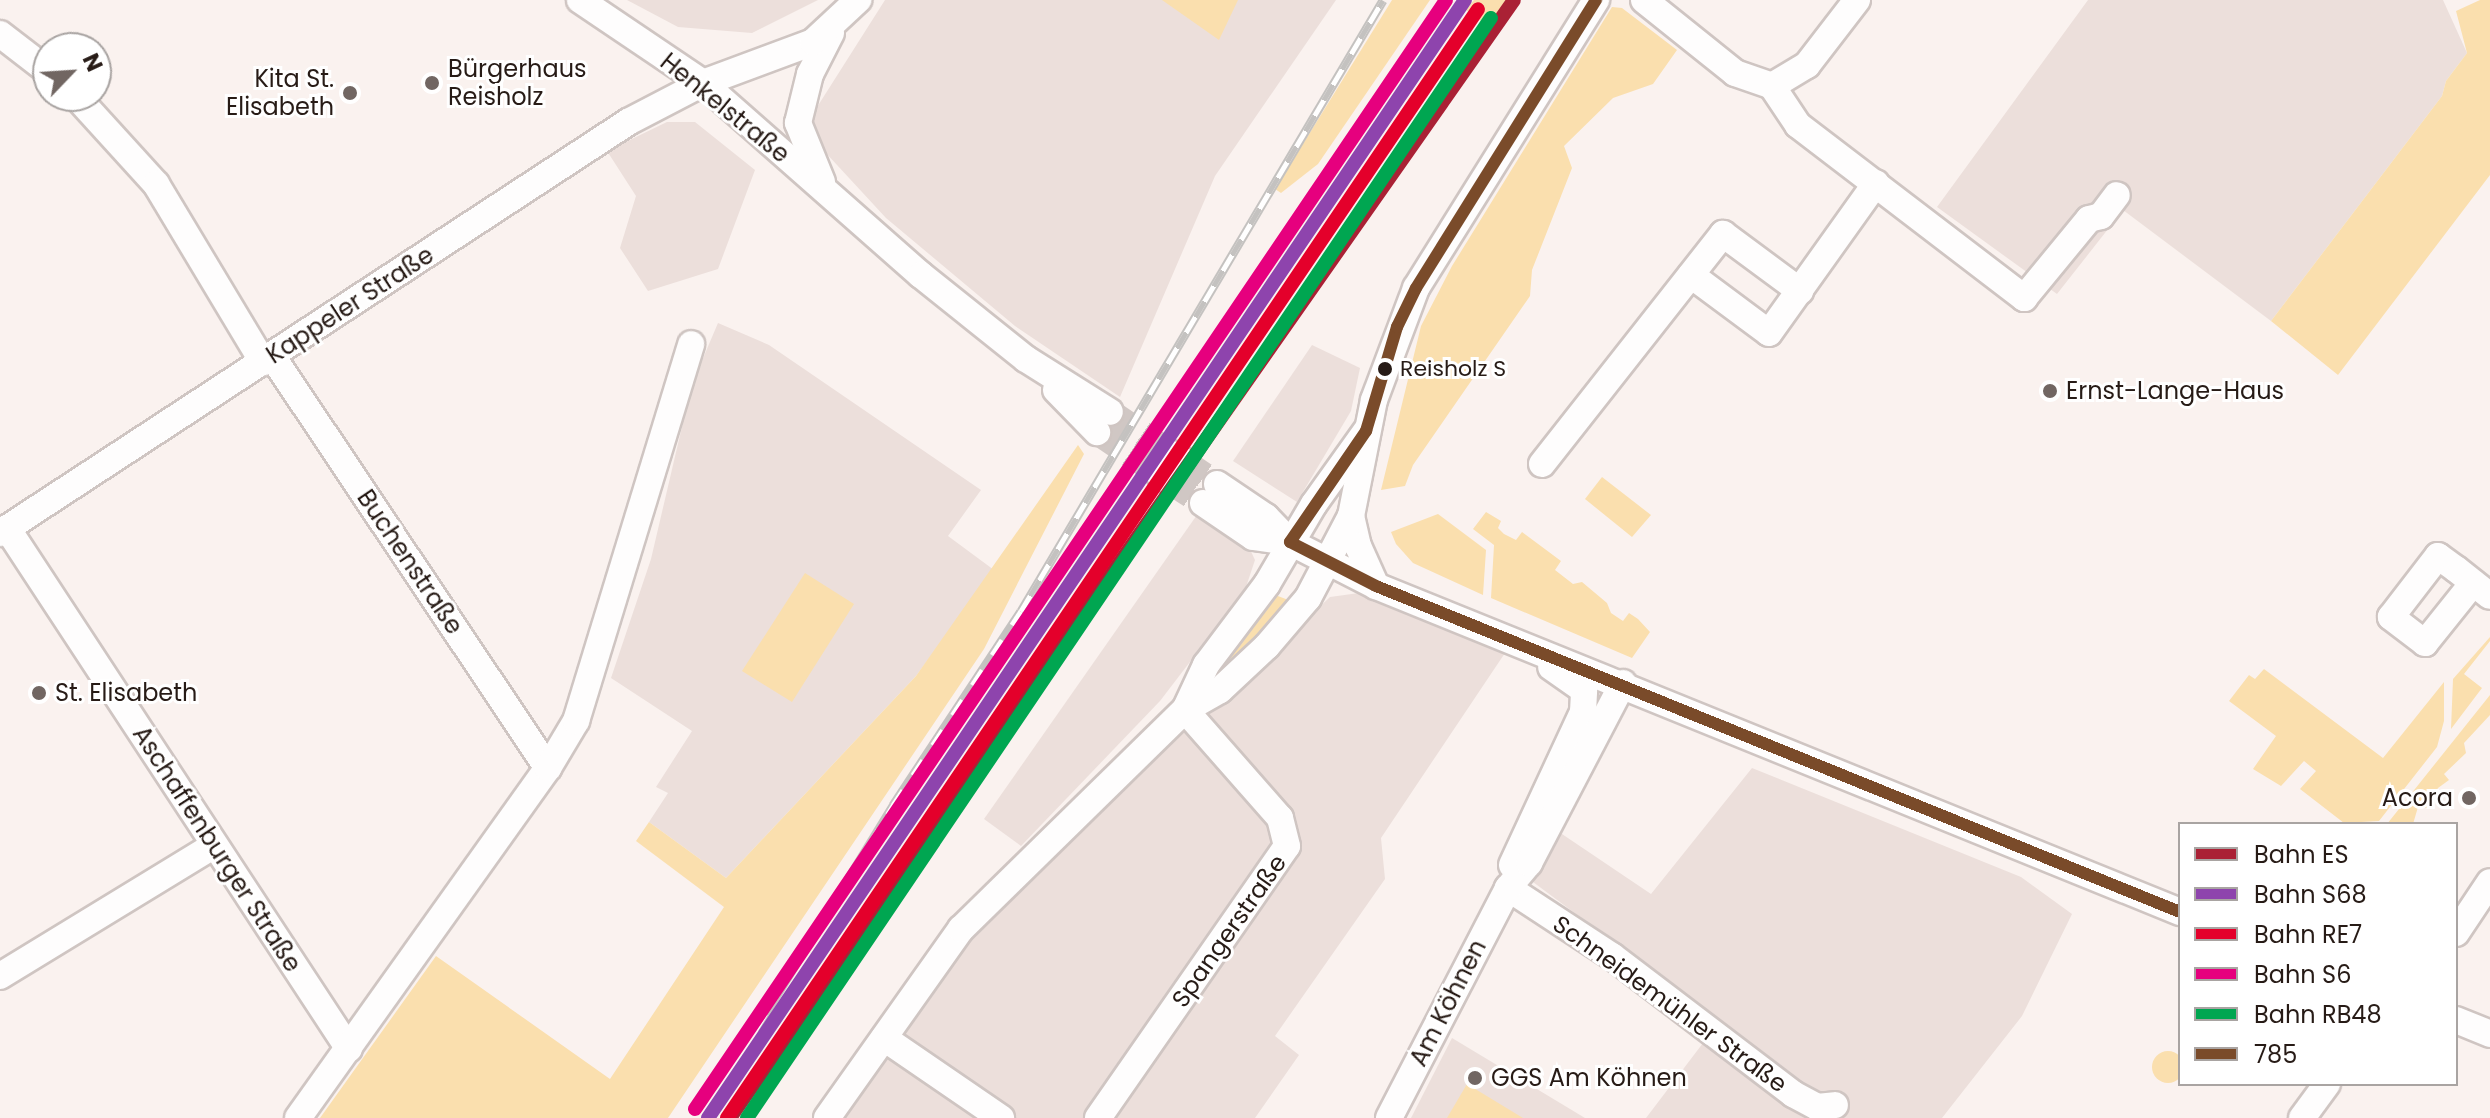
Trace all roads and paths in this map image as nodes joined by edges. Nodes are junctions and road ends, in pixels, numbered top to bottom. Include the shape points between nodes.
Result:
1 (580, 0) edge
2 (858, 0) edge
3 (1596, 0) edge
4 (1644, 0) edge
5 (1857, 0) edge
6 (835, 26) junction
7 (0, 34) edge
8 (32, 59) edge
9 (703, 83) junction
10 (1772, 86) junction
11 (91, 112) edge
12 (1876, 183) junction
13 (827, 193) junction
14 (2117, 195) dead end
15 (1691, 275) junction
16 (1800, 291) junction
17 (691, 344) dead end
18 (268, 359) junction
19 (1103, 422) tunnel mouth
20 (1366, 431) junction
21 (1542, 464) dead end
22 (1210, 493) tunnel mouth
23 (1351, 516) junction
24 (4, 530) edge
25 (1290, 542) junction
26 (1327, 561) junction
27 (1376, 586) junction
28 (1531, 646) junction
29 (1623, 683) junction
30 (1185, 710) junction
31 (548, 768) junction
32 (213, 846) junction
33 (2490, 882) edge
34 (1508, 888) junction
35 (2178, 911) edge
36 (2458, 930) edge
37 (0, 976) edge
38 (2458, 1021) edge
39 (2490, 1034) edge
40 (884, 1038) junction
41 (349, 1049) junction
42 (2326, 1086) edge
43 (1835, 1105) dead end
44 (298, 1118) edge
45 (827, 1118) edge
46 (1001, 1118) edge
47 (1098, 1118) edge
48 (1389, 1118) edge
49 (2302, 1118) edge

1 - 9 street, Henkelstraße
2 - 6 street
3 - 20 street via 1416,288 1397,327
4 - 10 street via 1735,73
5 - 10 street via 1807,65
6 - 9 street, Kappeler Straße via 790,53
6 - 13 street, Henkelstraße via 810,74 798,123
7 - 8 street
9 - 13 street, Henkelstraße
9 - 18 street, Kappeler Straße via 628,122
10 - 12 street via 1798,125
11 - 18 street, Buchenstraße via 156,184
12 - 14 street via 2024,298 2089,219 2101,216
12 - 16 street
13 - 19 street, Henkelstraße
15 - 16 street via 1723,234
15 - 16 street via 1769,333
15 - 21 street
17 - 31 street via 576,721
18 - 24 street, Kappeler Straße
18 - 31 street, Buchenstraße
20 - 23 street via 1365,460
20 - 25 street
22 - 25 street via 1266,517
23 - 26 street
23 - 27 street
24 - 32 street, Aschaffenburger Straße
25 - 26 street
25 - 30 street via 1267,584 1206,665
26 - 27 street
26 - 30 street via 1308,598 1267,646 1220,690
27 - 28 street
28 - 29 street
28 - 34 street, Am Köhnen via 1550,666 1578,682 1586,698 1514,856
29 - 34 street, Am Köhnen via 1529,863
29 - 35 street
30 - 40 street via 961,929
30 - 47 street, Spangerstraße via 1280,818 1287,846
31 - 41 street
32 - 37 street
32 - 41 street, Aschaffenburger Straße
33 - 36 street
34 - 43 street, Schneidemühler Straße via 1612,956 1793,1094 1817,1107
34 - 48 street, Am Köhnen
38 - 39 street
40 - 45 street
40 - 46 street
41 - 44 street
42 - 49 street

